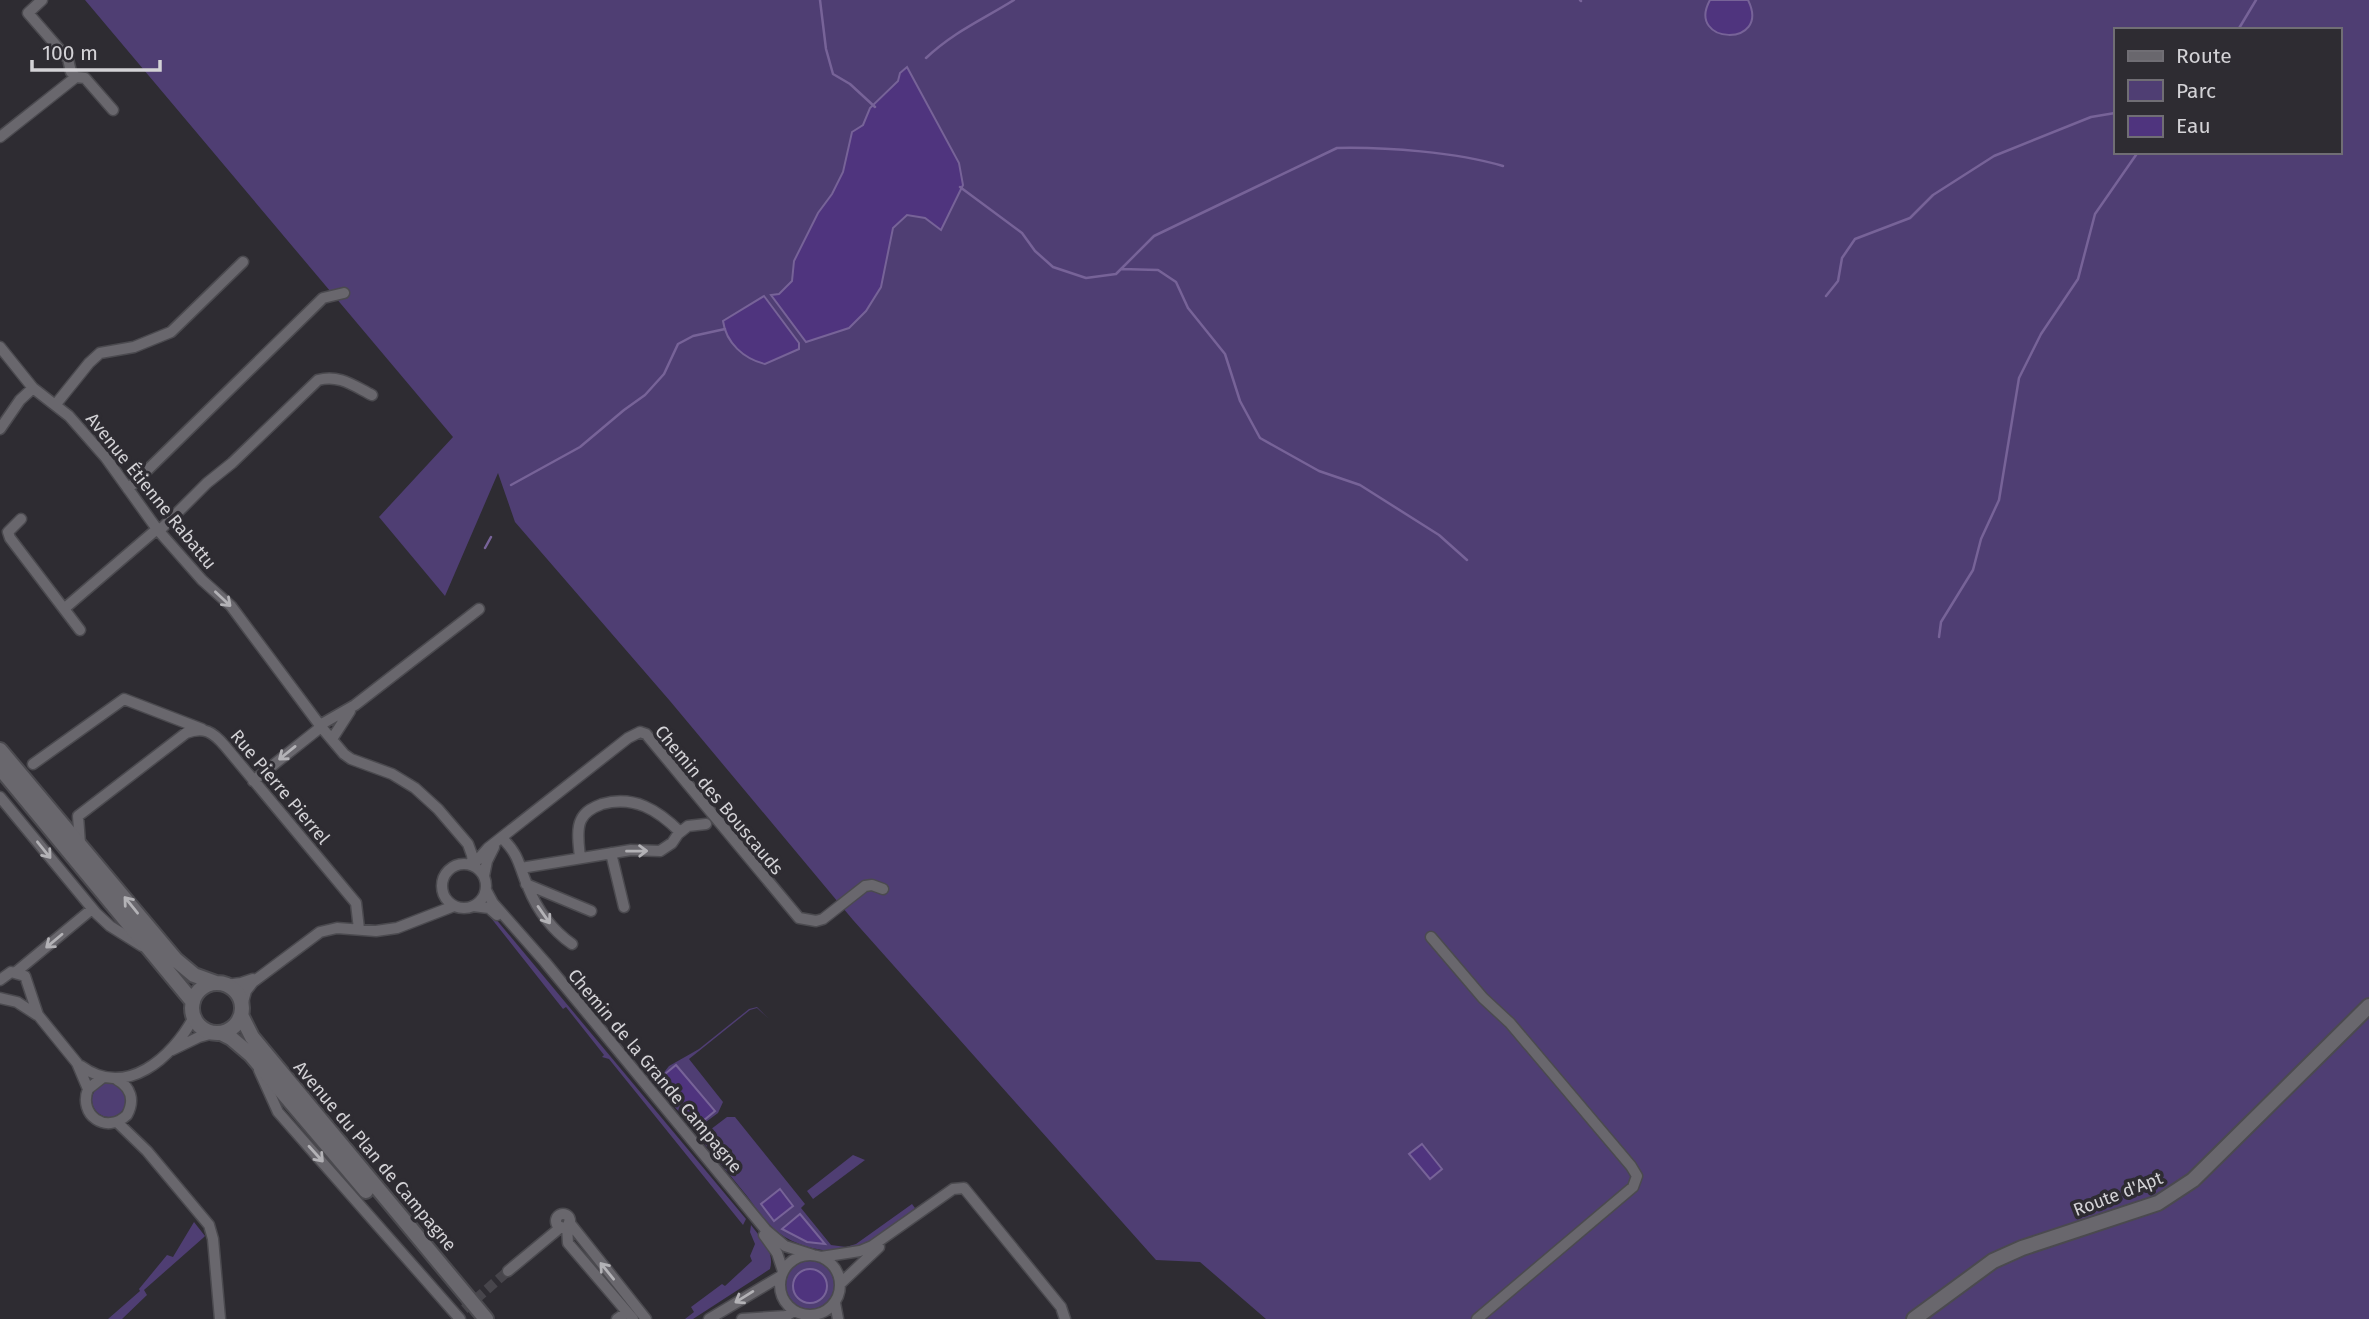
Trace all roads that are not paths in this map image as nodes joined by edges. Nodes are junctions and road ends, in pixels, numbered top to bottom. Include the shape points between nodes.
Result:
1 (42, 0) edge
2 (76, 78) junction
3 (113, 110) dead end
4 (0, 137) edge
5 (243, 262) dead end
6 (344, 293) dead end
7 (0, 347) edge
8 (33, 388) junction
9 (372, 395) dead end
10 (56, 404) junction
11 (0, 429) edge
12 (128, 489) junction
13 (21, 519) dead end
14 (158, 530) junction
15 (65, 608) junction
16 (479, 609) dead end
17 (80, 630) dead end
18 (355, 705) junction
19 (321, 727) junction
20 (203, 730) junction
21 (331, 739) junction
22 (0, 750) edge
23 (33, 764) dead end
24 (0, 768) edge
25 (254, 781) junction
26 (0, 797) edge
27 (706, 824) dead end
28 (680, 832) junction
29 (500, 839) junction
30 (465, 841) junction
31 (80, 844) junction
32 (611, 853) junction
33 (580, 858) junction
34 (456, 865) junction
35 (473, 865) junction
36 (521, 868) junction
37 (484, 876) junction
38 (526, 884) junction
39 (442, 888) junction
40 (883, 889) dead end
41 (486, 890) junction
42 (454, 906) junction
43 (472, 906) junction
44 (624, 907) dead end
45 (92, 909) junction
46 (591, 911) dead end
47 (419, 919) junction
48 (359, 929) junction
49 (1431, 937) dead end
50 (572, 944) dead end
51 (155, 953) junction
52 (265, 971) junction
53 (16, 972) junction
54 (1, 980) edge
55 (220, 984) junction
56 (29, 991) junction
57 (2, 996) edge
58 (17, 1002) junction
59 (193, 1002) junction
60 (2369, 1006) edge
61 (242, 1010) junction
62 (38, 1015) junction
63 (194, 1017) junction
64 (217, 1033) junction
65 (165, 1054) junction
66 (255, 1060) junction
67 (77, 1063) junction
68 (144, 1071) junction
69 (102, 1078) junction
70 (115, 1079) junction
71 (88, 1089) junction
72 (131, 1094) junction
73 (127, 1115) junction
74 (117, 1122) junction
75 (139, 1142) junction
76 (562, 1226) junction
77 (900, 1228) junction
78 (817, 1256) junction
79 (508, 1271) tunnel mouth
80 (782, 1274) junction
81 (840, 1284) junction
82 (835, 1303) junction
83 (794, 1311) junction
84 (630, 1315) edge
85 (812, 1317) edge
86 (220, 1319) edge
87 (460, 1319) edge
88 (474, 1319) edge
89 (486, 1319) edge
90 (617, 1319) edge
91 (646, 1319) edge
92 (709, 1319) edge
93 (742, 1319) edge
94 (838, 1319) edge
95 (1065, 1319) edge
96 (1477, 1319) edge
97 (1914, 1319) edge

1 - 2 street via 28,13 68,59
2 - 3 street via 85,78
2 - 4 street
5 - 10 street via 171,332 130,348 100,353
6 - 12 street via 323,298
7 - 8 street, Avenue Étienne Rabattu
8 - 10 street, Avenue Étienne Rabattu
8 - 11 street
9 - 14 street via 340,378 318,380
10 - 12 street, Avenue Étienne Rabattu
12 - 14 street, Avenue Étienne Rabattu
13 - 15 street via 10,528 10,538
14 - 15 street
14 -> 19 street, Avenue Étienne Rabattu via 231,606
15 - 17 street
16 - 18 street
18 - 19 street
18 - 21 street
19 - 21 street, Avenue Étienne Rabattu
19 -> 25 street
20 - 23 street via 124,699
20 - 25 street, Rue Pierre Pierrel via 215,735
20 - 31 street, Rue Pierre Pierrel via 186,733 78,816
21 - 30 street, Avenue Étienne Rabattu via 351,759 410,784
22 - 31 main road
24 - 51 main road
25 - 48 street, Rue Pierre Pierrel via 356,903
26 -> 45 street
27 - 28 street
32 -> 28 street via 660,851
28 - 33 street via 639,802 605,803 590,810 580,822
29 - 30 street via 484,846
29 - 35 street, Chemin des Bouscauds
29 - 36 street via 516,853
29 - 37 street, Chemin des Bouscauds via 490,853
29 - 40 street, Chemin des Bouscauds via 640,732 799,918 823,919 865,886
30 - 34 street
30 - 35 street
55 -> 31 main road via 194,975 176,960
32 - 33 street
32 - 44 street
33 - 36 street
34 - 35 street
34 - 39 street via 443,876
35 - 37 street
36 - 38 street
37 - 41 street
38 - 46 street
38 -> 50 street via 547,919
39 - 42 street
39 - 47 street via 436,902
41 - 43 street
41 - 78 street, Chemin de la Grande Campagne via 765,1230 785,1246
42 - 43 street
42 - 47 street
43 - 80 street, Chemin de la Grande Campagne via 491,909 522,943 762,1233 777,1253
45 - 51 street via 110,926
45 -> 53 street
47 - 48 street via 385,931
48 - 52 street via 315,934
49 - 96 street via 1510,1023 1637,1176 1633,1187
51 - 59 main road
52 - 55 street via 245,982
52 - 61 street via 246,991
53 - 54 street
53 - 56 street via 28,981
55 - 59 main road via 199,991
55 - 61 main road via 235,990
56 - 58 street
56 - 62 street
57 - 58 street
58 - 62 street
59 - 63 main road
60 - 97 main road, Route d'Apt via 2176,1193 2006,1255
61 - 64 main road via 236,1025
61 - 89 main road, Avenue du Plan de Campagne via 252,1037
62 - 67 street
63 - 64 main road via 202,1028
63 - 65 street
64 - 65 street
64 - 66 main road, Avenue du Plan de Campagne via 237,1042
65 - 68 street
66 -> 87 street via 278,1112
66 - 88 main road, Avenue du Plan de Campagne
67 - 69 street
67 - 71 street
68 - 70 street
68 - 72 street
69 - 70 street
69 - 71 street
70 - 72 street
71 - 74 street via 85,1103 93,1118 104,1124
72 - 73 street
73 - 74 street
73 - 75 street
74 - 75 street
75 - 86 street via 212,1231
76 - 79 street
76 - 84 street via 568,1242
91 -> 76 street
77 - 78 street via 860,1251
77 - 81 street
77 - 95 street via 953,1189 964,1188 1061,1307
78 - 80 street via 795,1259
78 - 81 street via 835,1268
80 - 83 street via 780,1292
80 -> 92 street
81 - 82 street
82 - 85 street
82 - 94 street
83 - 85 street
83 - 93 street via 786,1316
84 - 90 street

